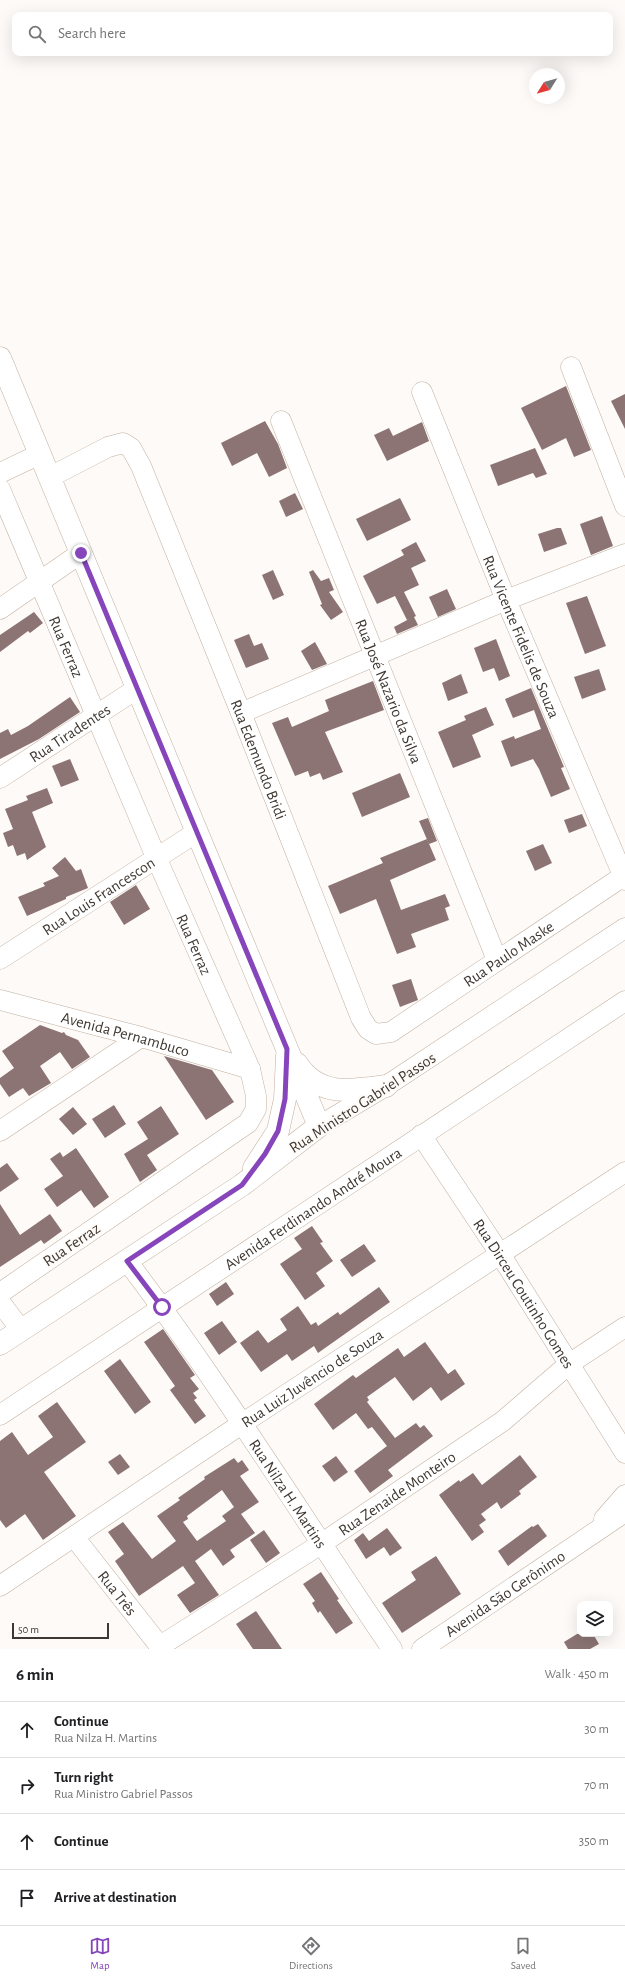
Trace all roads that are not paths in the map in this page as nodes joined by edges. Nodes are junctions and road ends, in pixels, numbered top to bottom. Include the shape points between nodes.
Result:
1 (0, 358) edge
2 (571, 368) dead end
3 (422, 392) dead end
4 (281, 421) dead end
5 (40, 454) junction
6 (0, 473) edge
7 (50, 477) junction
8 (0, 489) edge
9 (625, 506) edge
10 (81, 553) junction
11 (625, 554) edge
12 (40, 583) junction
13 (506, 600) junction
14 (0, 609) edge
15 (376, 656) junction
16 (138, 688) junction
17 (241, 713) junction
18 (96, 714) junction
19 (0, 778) edge
20 (197, 832) junction
21 (156, 857) junction
22 (624, 877) edge
23 (625, 928) edge
24 (0, 959) edge
25 (498, 960) junction
26 (0, 1000) edge
27 (625, 1000) edge
28 (391, 1032) joint
29 (141, 1037) junction
30 (287, 1049) junction
31 (250, 1069) junction
32 (386, 1086) junction
33 (319, 1126) junction
34 (0, 1131) edge
35 (421, 1135) junction
36 (625, 1172) edge
37 (242, 1185) junction
38 (500, 1254) junction
39 (127, 1261) junction
40 (0, 1292) edge
41 (0, 1302) edge
42 (162, 1307) junction
43 (625, 1327) edge
44 (21, 1330) junction
45 (0, 1344) edge
46 (568, 1364) junction
47 (0, 1415) edge
48 (243, 1423) junction
49 (625, 1453) edge
50 (625, 1495) edge
51 (625, 1512) edge
52 (74, 1537) junction
53 (588, 1537) junction
54 (320, 1544) junction
55 (0, 1586) edge
56 (161, 1648) edge
57 (392, 1649) edge
58 (422, 1649) edge

1 - 5 main road
2 - 9 street
3 - 13 street, Rua Vicente Fidelis de Souza
4 - 15 street, Rua José Nazario da Silva
5 - 6 street
5 - 7 main road
7 - 10 main road
7 - 17 street, Rua Edemundo Bridi via 108,447 123,443 131,448 141,466
8 - 12 street, Rua Ferraz
10 - 12 street
10 - 16 main road
11 - 13 street
12 - 14 street
12 - 18 street, Rua Ferraz
13 - 15 street
13 - 22 street, Rua Vicente Fidelis de Souza
15 - 17 street
15 - 25 street, Rua José Nazario da Silva
16 - 18 street, Rua Tiradentes
16 - 20 main road
17 - 28 street, Rua Edemundo Bridi via 361,1018 368,1029 376,1034
18 - 19 street, Rua Tiradentes
18 - 21 street, Rua Ferraz
20 - 21 street, Rua Louis Francescon
20 - 30 main road
21 - 24 street, Rua Louis Francescon
21 - 31 street, Rua Ferraz
22 - 25 street, Rua Paulo Maske
23 - 32 street, Rua Ministro Gabriel Passos
25 - 28 street, Rua Paulo Maske
26 - 29 street, Avenida Pernambuco
27 - 35 street, Avenida Ferdinando André Moura
29 - 31 street, Avenida Pernambuco
29 - 34 street
30 - 32 main road via 304,1075 325,1088 352,1091
30 - 33 main road
30 - 37 main road via 285,1099 278,1131
31 - 40 street, Rua Ferraz via 256,1109 248,1123
32 - 33 street, Rua Ministro Gabriel Passos
33 - 37 main road, Rua Ministro Gabriel Passos
35 - 38 street, Rua Dirceu Coutinho Gomes
35 - 42 street, Avenida Ferdinando André Moura
36 - 38 street, Rua Luiz Juvêncio de Souza
37 - 39 main road, Rua Ministro Gabriel Passos
38 - 46 street, Rua Dirceu Coutinho Gomes
38 - 48 street, Rua Luiz Juvêncio de Souza
39 - 42 street, Rua Nilza H. Martins
39 - 44 main road, Rua Ministro Gabriel Passos
41 - 44 street
42 - 47 street, Avenida Ferdinando André Moura
42 - 48 street, Rua Nilza H. Martins
43 - 46 street, Rua Zenaide Monteiro
44 - 45 main road, Rua Ministro Gabriel Passos
46 - 49 street, Rua Dirceu Coutinho Gomes
46 - 54 street, Rua Zenaide Monteiro via 503,1420
48 - 52 street, Rua Luiz Juvêncio de Souza
48 - 54 street, Rua Nilza H. Martins
50 - 53 street, Avenida São Gerônimo
51 - 53 street, Avenida São Gerônimo
52 - 55 street, Rua Luiz Juvêncio de Souza
52 - 56 street, Rua Três
53 - 58 street, Avenida São Gerônimo
54 - 56 street, Rua Zenaide Monteiro
54 - 57 street, Rua Nilza H. Martins

